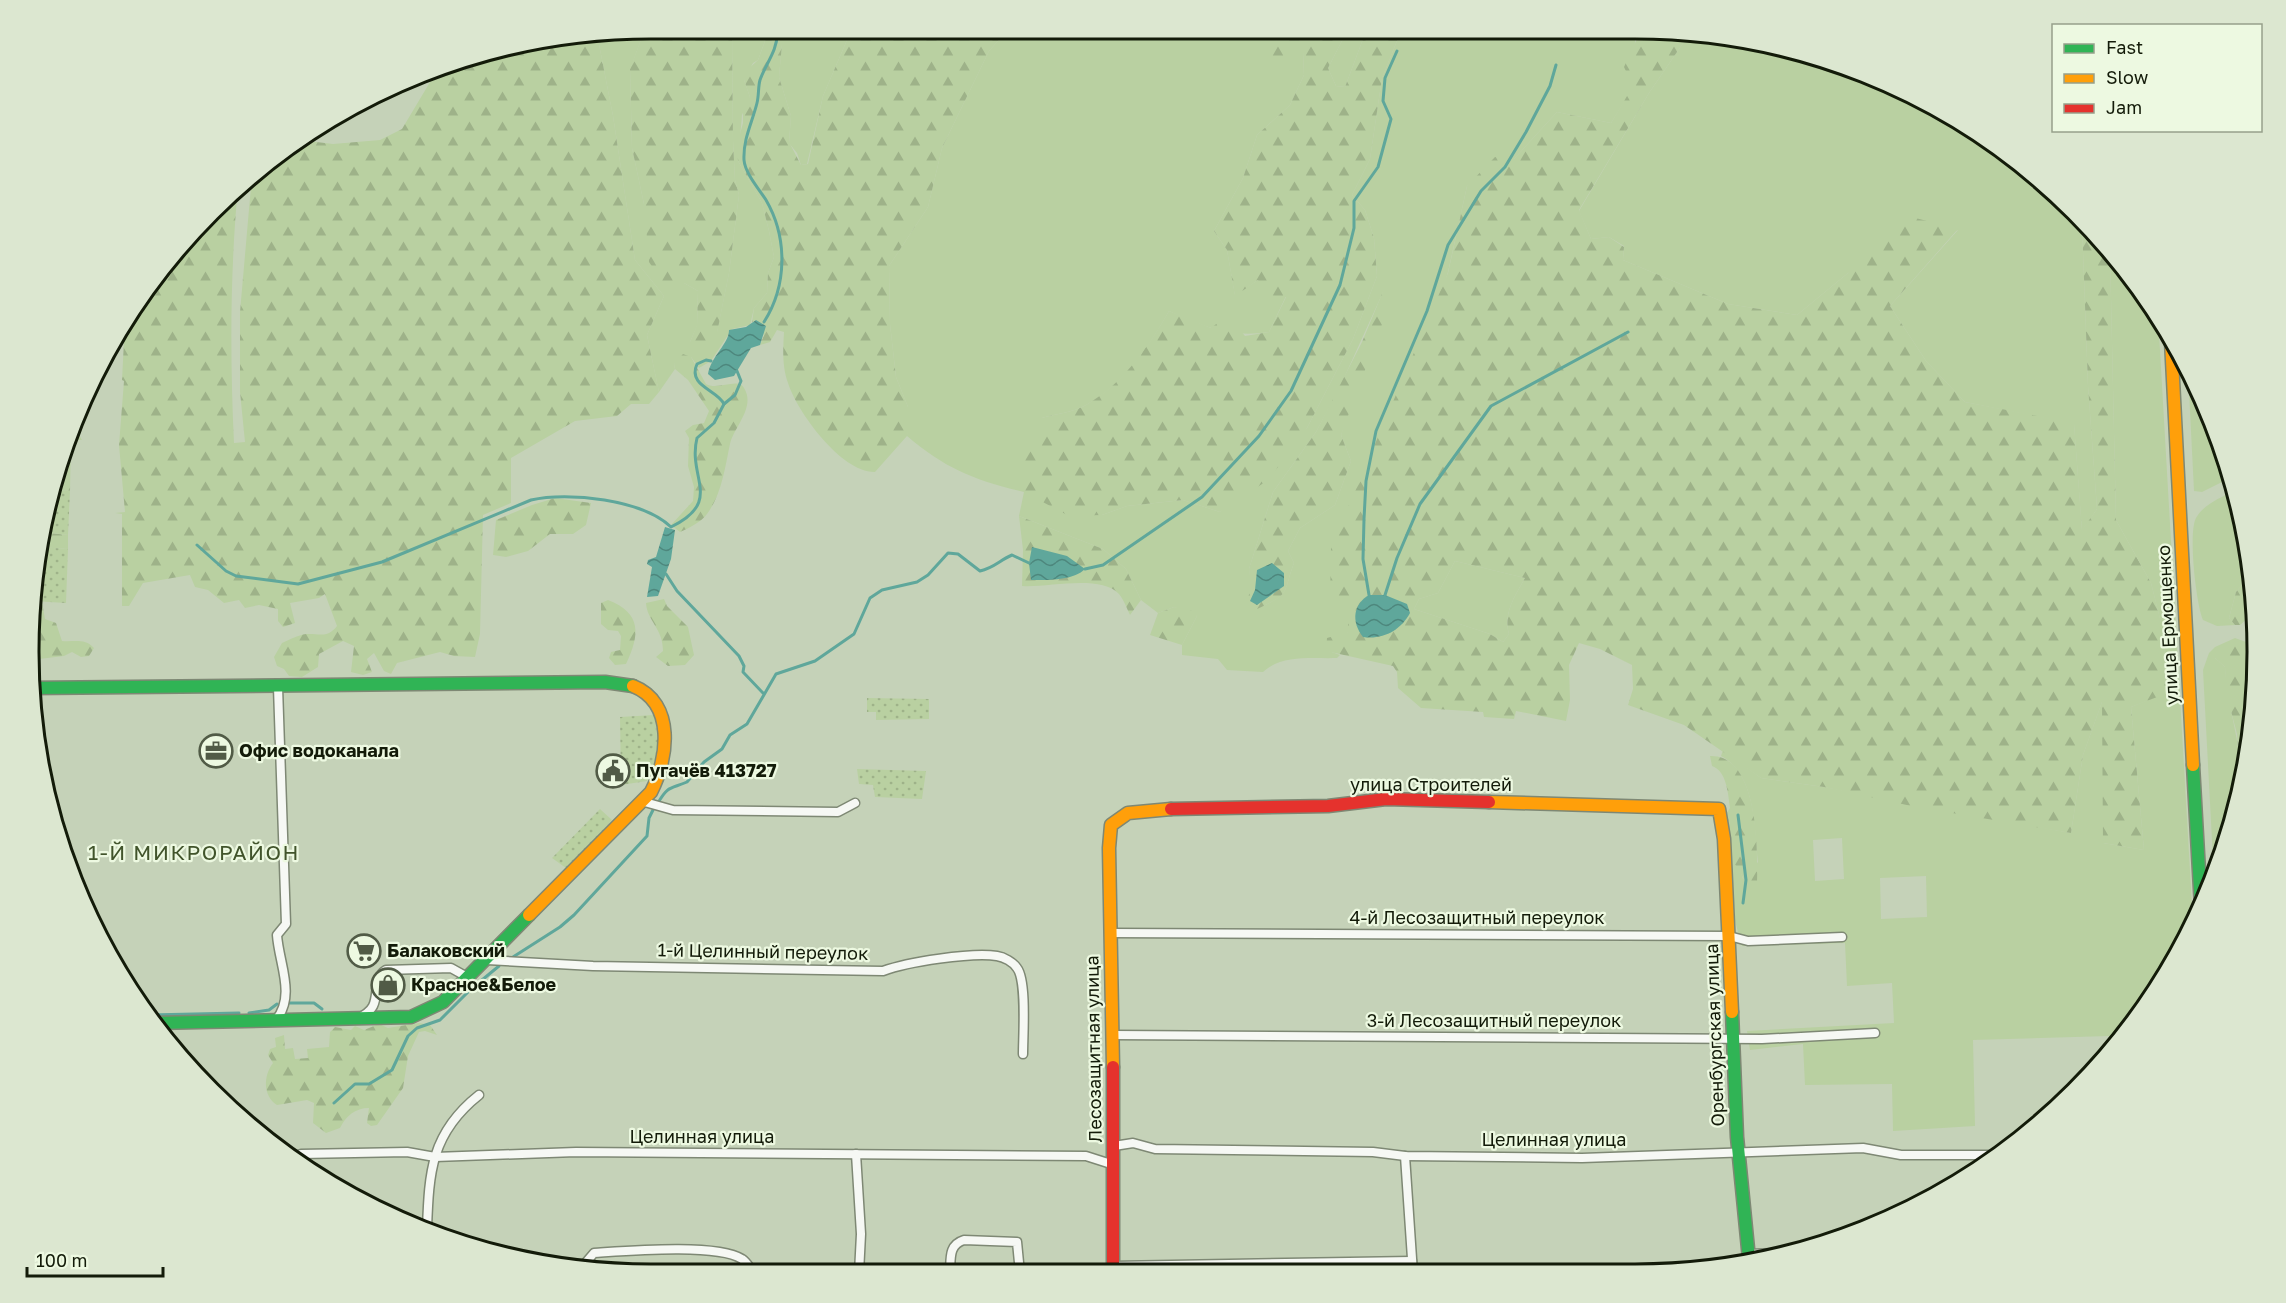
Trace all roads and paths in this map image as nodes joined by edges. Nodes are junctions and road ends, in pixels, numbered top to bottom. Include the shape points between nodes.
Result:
1 (2172, 358) edge
2 (278, 687) junction
3 (40, 688) edge
4 (641, 801) junction
5 (855, 803) dead end
6 (1719, 809) joint
7 (1112, 825) joint
8 (2200, 886) edge
9 (1111, 933) junction
10 (1729, 936) junction
11 (1842, 937) dead end
12 (487, 960) junction
13 (469, 978) junction
14 (276, 1020) junction
15 (357, 1020) junction
16 (165, 1023) edge
17 (1875, 1033) dead end
18 (1113, 1035) junction
19 (1732, 1039) junction
20 (1023, 1054) dead end
21 (479, 1095) dead end
22 (1114, 1146) junction
23 (302, 1154) edge
24 (856, 1154) junction
25 (1738, 1154) junction
26 (1983, 1155) edge
27 (1405, 1156) junction
28 (435, 1157) junction
29 (1111, 1164) junction
30 (427, 1221) edge
31 (1748, 1253) edge
32 (588, 1261) edge
33 (1412, 1261) junction
34 (746, 1264) edge
35 (859, 1264) edge
36 (951, 1264) edge
37 (1019, 1264) edge
38 (1113, 1264) edge
39 (1312, 1264) edge
40 (1412, 1264) edge

1 - 8 main road, улица Ермощенко
2 - 3 main road via 167,684
2 - 4 main road via 625,684 642,691 654,704 662,718 665,738 665,760 658,780
2 - 14 street via 286,924 277,935 286,996 284,1010
4 - 5 street via 673,810 838,812
4 - 12 main road
6 - 7 main road, улица Строителей via 1386,799 1328,806 1144,810 1128,813
6 - 10 main road, Оренбургская улица
7 - 9 main road, Лесозащитная улица
9 - 10 street, 4-й Лесозащитный переулок
9 - 18 main road, Лесозащитная улица
10 - 11 street, 4-й Лесозащитный переулок via 1748,942
10 - 19 main road, Оренбургская улица
12 - 13 main road
12 - 20 street, 1-й Целинный переулок via 593,966 883,970 946,959 998,956 1011,961 1021,976
13 - 15 main road via 427,1012 411,1017
13 - 15 street via 451,968 386,970 380,974 373,1007
14 - 15 main road
14 - 16 main road
17 - 19 street, 3-й Лесозащитный переулок
18 - 19 street, 3-й Лесозащитный переулок
18 - 22 main road, Лесозащитная улица
19 - 25 main road, Оренбургская улица
21 - 28 street via 452,1121
22 - 27 street, Целинная улица via 1133,1143 1155,1149 1373,1152
22 - 29 main road, Лесозащитная улица
23 - 28 street, Целинная улица via 406,1152
24 - 28 street, Целинная улица via 576,1152
24 - 29 street, Целинная улица via 1086,1156
24 - 35 street
25 - 26 street, Целинная улица via 1863,1148 1901,1155
25 - 27 street, Целинная улица via 1582,1158
25 - 31 main road, Оренбургская улица
27 - 33 street
28 - 30 street
29 - 38 main road, Лесозащитная улица
32 - 34 street via 594,1253 649,1249 727,1253
33 - 39 street
33 - 40 street
36 - 37 street via 952,1250 964,1240 1017,1242

